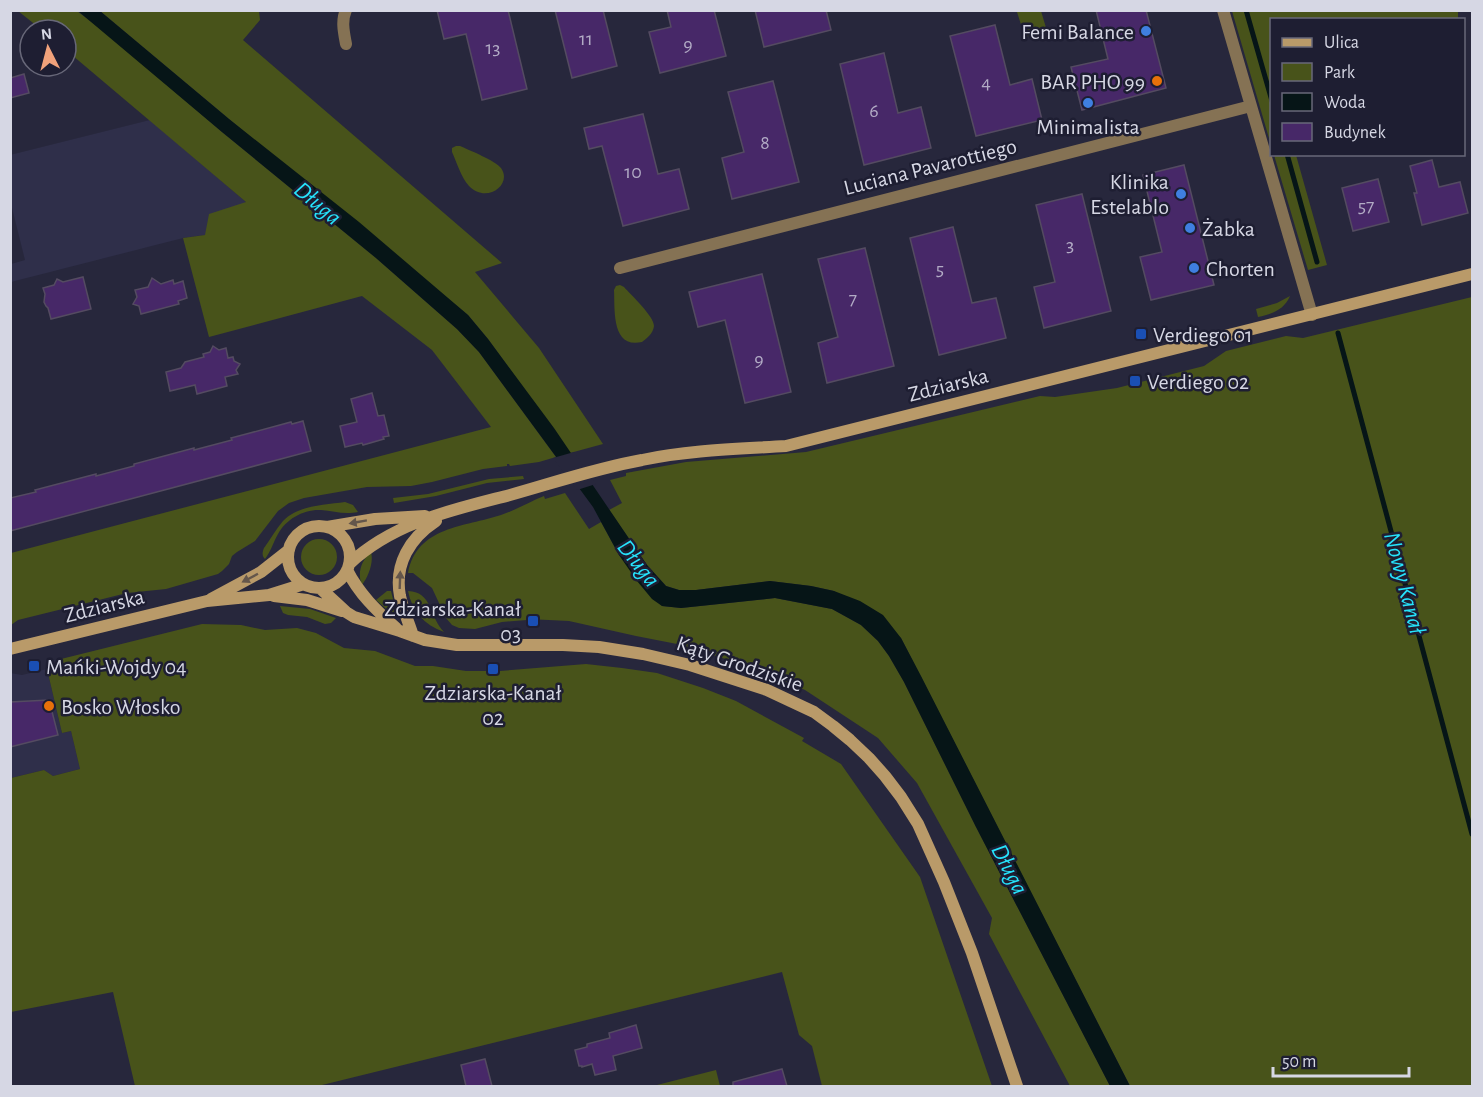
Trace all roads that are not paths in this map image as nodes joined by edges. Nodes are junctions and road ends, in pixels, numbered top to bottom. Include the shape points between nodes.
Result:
1 (345, 10) edge
2 (1223, 10) edge
3 (346, 44) dead end
4 (1251, 106) junction
5 (620, 268) dead end
6 (1473, 274) edge
7 (1312, 315) junction
8 (452, 510) junction
9 (432, 516) junction
10 (327, 527) junction
11 (289, 550) junction
12 (348, 567) junction
13 (304, 584) junction
14 (320, 588) junction
15 (269, 595) junction
16 (207, 601) junction
17 (346, 612) junction
18 (399, 631) junction
19 (413, 636) junction
20 (10, 649) edge
21 (1017, 1086) edge

1 - 3 street
2 - 4 street
4 - 5 street, Luciana Pavarottiego
4 - 7 street
6 - 7 street, Zdziarska
7 - 8 street, Zdziarska via 786,446 641,460
8 - 9 street, Zdziarska
19 -> 8 street via 399,588 403,559 423,529
9 -> 10 street, Zdziarska
9 - 12 street, Zdziarska via 382,538
10 - 11 street via 307,528 292,541
10 - 12 street via 348,545
11 - 13 street via 291,570
11 -> 16 street, Zdziarska via 261,572
12 - 14 street via 336,583
12 - 18 street, Kąty Grodziskie via 356,586
13 - 14 street
13 - 15 street, Zdziarska
14 - 17 street, Kąty Grodziskie
15 - 16 street, Zdziarska
15 - 17 street via 307,600
16 - 20 street, Zdziarska
17 - 18 street, Kąty Grodziskie
18 - 19 street, Kąty Grodziskie
19 - 21 street, Kąty Grodziskie via 457,645 563,645 643,654 767,690 814,712 833,726 885,776 918,824 972,952

